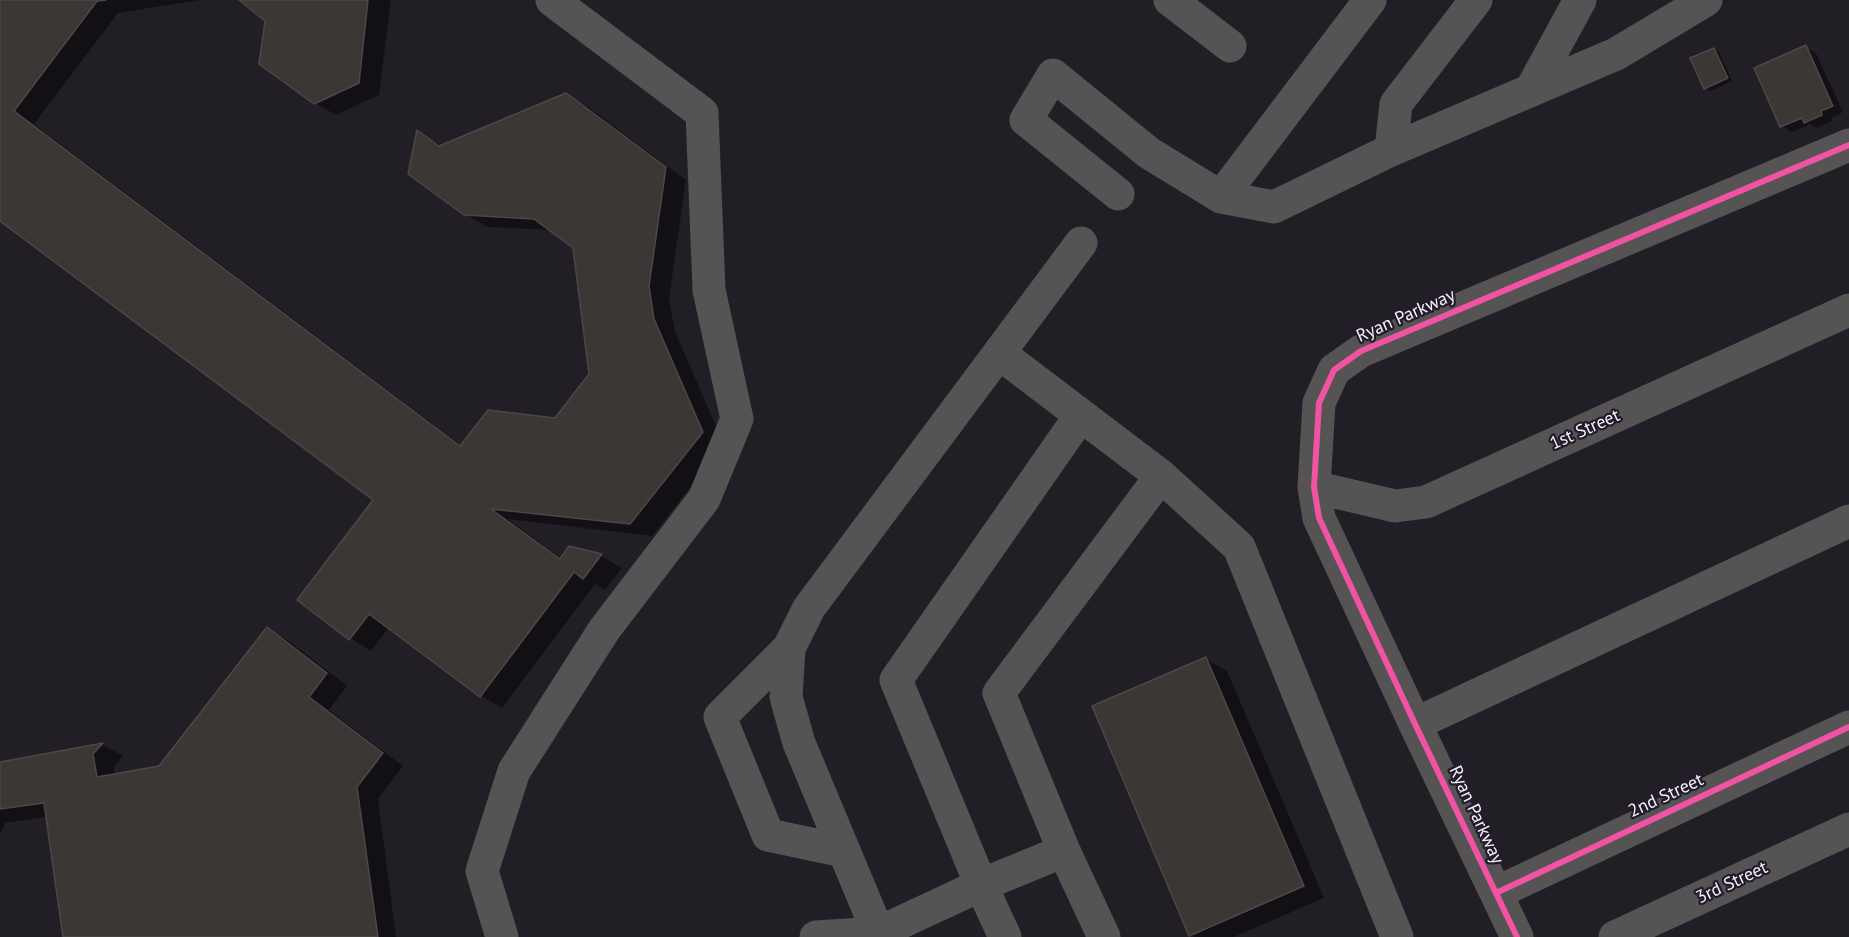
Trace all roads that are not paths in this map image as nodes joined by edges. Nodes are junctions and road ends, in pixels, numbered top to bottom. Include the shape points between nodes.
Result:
1 (552, 0) edge
2 (1170, 0) edge
3 (1370, 0) edge
4 (1476, 0) edge
5 (1580, 0) edge
6 (1706, 0) edge
7 (1230, 46) dead end
8 (1531, 90) junction
9 (1849, 145) edge
10 (1391, 150) junction
11 (1118, 194) dead end
12 (1221, 197) junction
13 (1081, 243) dead end
14 (1849, 310) edge
15 (999, 353) junction
16 (1081, 415) junction
17 (1161, 476) junction
18 (1314, 487) junction
19 (1849, 522) edge
20 (789, 648) junction
21 (1415, 724) junction
22 (1849, 726) edge
23 (1849, 829) edge
24 (843, 851) junction
25 (1064, 851) junction
26 (981, 885) junction
27 (1496, 893) junction
28 (879, 935) edge
29 (502, 937) edge
30 (816, 937) edge
31 (1005, 937) edge
32 (1104, 937) edge
33 (1397, 937) edge
34 (1518, 937) edge
35 (1615, 937) edge

1 - 29 street via 702,113 709,290 737,419 704,499 604,630 514,771 482,871
2 - 7 street
3 - 12 street
4 - 10 street via 1396,104
5 - 8 street
6 - 8 street via 1616,54
8 - 10 street
9 - 18 street, Ryan Parkway via 1361,351 1334,370 1319,403
10 - 12 street via 1274,207
11 - 12 street via 1026,120 1053,75 1149,153
13 - 15 street
14 - 18 street, 1st Street via 1426,502 1395,506
15 - 16 street
15 - 20 street via 809,608
16 - 17 street
16 - 26 street via 896,680
17 - 25 street via 999,693
17 - 33 street via 1239,547
18 - 21 street, Ryan Parkway via 1319,518
19 - 21 street
20 - 24 street via 786,697 799,743
20 - 24 street via 720,717 768,835
21 - 27 street, Ryan Parkway
22 - 27 street, 2nd Street
23 - 35 street, 3rd Street
24 - 28 street
25 - 26 street
25 - 32 street
26 - 28 street
26 - 31 street
27 - 34 street
28 - 30 street

